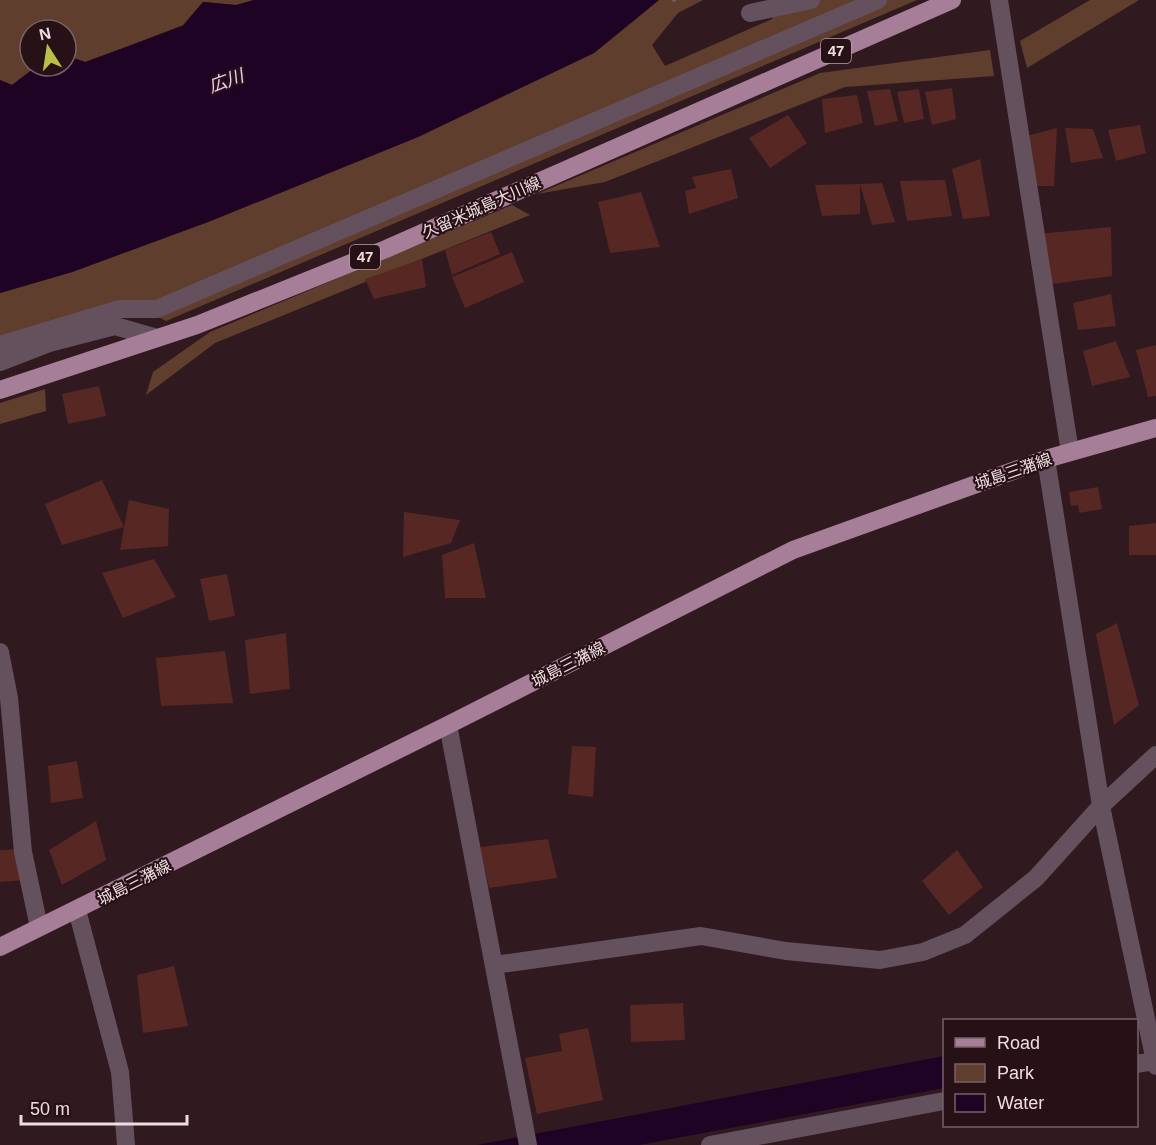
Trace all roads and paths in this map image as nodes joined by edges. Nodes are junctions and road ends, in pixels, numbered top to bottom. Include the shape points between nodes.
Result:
1 (811, 0) edge
2 (878, 0) edge
3 (952, 0) edge
4 (999, 0) edge
5 (750, 13) dead end
6 (47, 337) junction
7 (157, 338) junction
8 (0, 345) edge
9 (0, 362) edge
10 (0, 390) edge
11 (1156, 428) edge
12 (1070, 452) junction
13 (1046, 459) junction
14 (0, 652) edge
15 (448, 725) junction
16 (1156, 755) edge
17 (1101, 806) junction
18 (77, 910) junction
19 (39, 927) junction
20 (0, 947) edge
21 (495, 965) junction
22 (1155, 1060) edge
23 (1138, 1064) edge
24 (943, 1101) edge
25 (527, 1138) edge
26 (126, 1145) edge
27 (710, 1145) edge

1 - 5 street
2 - 6 street via 158,309 119,309
3 - 7 main road, 久留米城島大川線 / 47 via 386,249
4 - 12 street
6 - 7 street via 115,326
6 - 8 street
6 - 9 street
7 - 10 main road, 久留米城島大川線 / 47
11 - 12 main road, 城島三潴線
12 - 13 main road, 城島三潴線
13 - 15 main road, 城島三潴線 via 793,550
13 - 17 street
14 - 19 street via 9,698 23,852
15 - 18 main road, 城島三潴線
15 - 21 street
16 - 17 street
17 - 21 street via 1035,878 965,935 922,952 880,960 786,951 701,936
17 - 22 street
18 - 19 main road, 城島三潴線
18 - 26 street via 120,1072
19 - 20 main road, 城島三潴線
21 - 25 street
22 - 23 street
24 - 27 street

